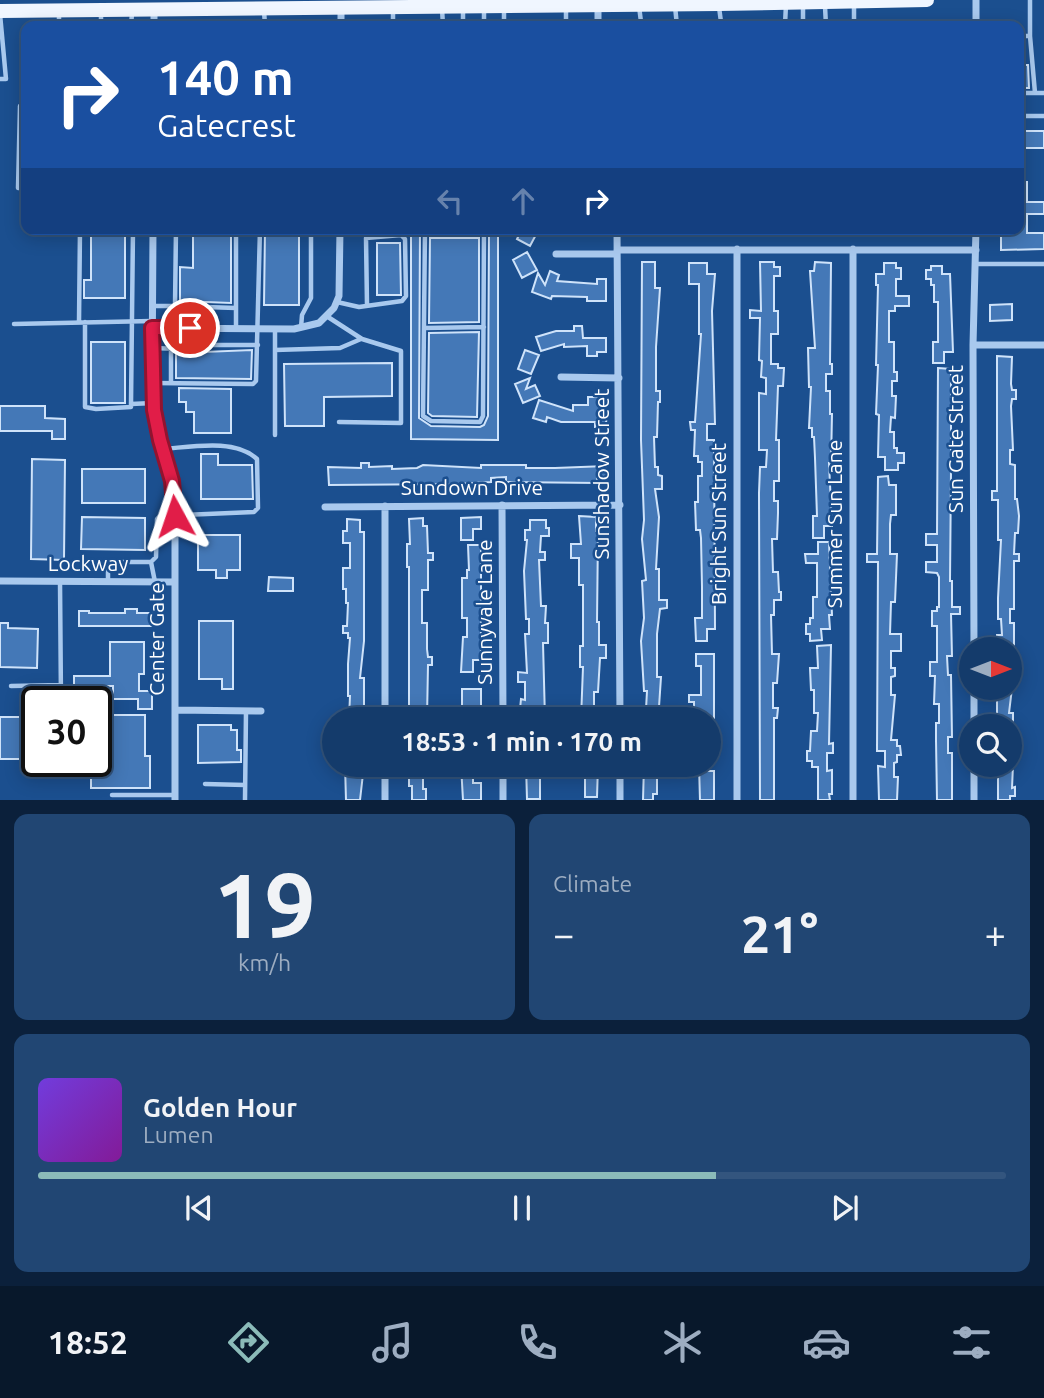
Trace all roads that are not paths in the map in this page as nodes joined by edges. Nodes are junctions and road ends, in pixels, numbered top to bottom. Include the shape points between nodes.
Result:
1 (887, 0) edge
2 (905, 0) edge
3 (927, 0) edge
4 (975, 0) edge
5 (1030, 0) edge
6 (839, 1) edge
7 (598, 3) edge
8 (725, 3) edge
9 (786, 3) junction
10 (803, 3) junction
11 (639, 5) junction
12 (675, 5) junction
13 (40, 6) edge
14 (504, 6) junction
15 (566, 6) junction
16 (442, 7) junction
17 (463, 7) junction
18 (484, 7) junction
19 (393, 8) junction
20 (264, 9) junction
21 (341, 9) junction
22 (60, 10) junction
23 (132, 10) junction
24 (154, 10) junction
25 (0, 11) edge
26 (101, 11) junction
27 (59, 21) edge
28 (102, 21) edge
29 (131, 21) edge
30 (154, 21) edge
31 (265, 21) edge
32 (341, 21) edge
33 (393, 21) edge
34 (443, 21) edge
35 (463, 21) edge
36 (484, 21) edge
37 (504, 21) edge
38 (566, 21) edge
39 (598, 21) edge
40 (641, 21) edge
41 (677, 21) edge
42 (721, 21) edge
43 (785, 21) edge
44 (803, 21) edge
45 (829, 21) edge
46 (851, 21) edge
47 (976, 21) edge
48 (1024, 36) edge
49 (1030, 36) junction
50 (1, 40) edge
51 (1044, 75) edge
52 (1034, 76) junction
53 (0, 79) edge
54 (1024, 93) edge
55 (1035, 93) junction
56 (1044, 93) edge
57 (21, 106) edge
58 (1044, 116) edge
59 (1024, 117) edge
60 (21, 188) edge
61 (80, 235) edge
62 (133, 235) edge
63 (153, 235) edge
64 (176, 235) edge
65 (236, 235) edge
66 (260, 235) edge
67 (311, 235) edge
68 (340, 235) edge
69 (425, 235) edge
70 (484, 235) edge
71 (617, 235) edge
72 (976, 235) edge
73 (737, 249) junction
74 (853, 249) junction
75 (975, 250) junction
76 (617, 252) junction
77 (556, 254) dead end
78 (975, 264) junction
79 (1044, 264) edge
80 (337, 302) junction
81 (367, 305) junction
82 (152, 306) junction
83 (175, 306) junction
84 (236, 308) junction
85 (328, 317) junction
86 (132, 320) junction
87 (82, 322) junction
88 (13, 324) dead end
89 (152, 325) junction
90 (484, 327) junction
91 (301, 328) junction
92 (424, 328) junction
93 (236, 329) junction
94 (258, 329) junction
95 (275, 329) junction
96 (362, 339) junction
97 (258, 345) junction
98 (973, 345) junction
99 (1044, 345) edge
100 (152, 348) junction
101 (171, 349) junction
102 (275, 350) junction
103 (561, 377) dead end
104 (619, 377) junction
105 (152, 383) junction
106 (171, 383) junction
107 (153, 403) junction
108 (131, 404) junction
109 (339, 422) dead end
110 (275, 435) dead end
111 (162, 449) junction
112 (502, 505) junction
113 (620, 505) junction
114 (385, 506) junction
115 (325, 507) dead end
116 (175, 516) junction
117 (151, 562) junction
118 (0, 581) edge
119 (60, 582) junction
120 (108, 582) junction
121 (155, 582) junction
122 (175, 582) junction
123 (974, 637) edge
124 (61, 685) joint
125 (11, 686) dead end
126 (385, 707) edge
127 (503, 707) edge
128 (620, 707) edge
129 (175, 710) junction
130 (246, 710) junction
131 (261, 711) dead end
132 (385, 777) edge
133 (503, 777) edge
134 (620, 777) edge
135 (974, 777) edge
136 (205, 784) dead end
137 (245, 785) junction
138 (112, 795) dead end
139 (175, 797) edge
140 (245, 800) edge
141 (385, 800) edge
142 (503, 800) edge
143 (620, 800) edge
144 (737, 800) edge
145 (853, 800) edge
146 (974, 800) edge

1 - 2 main road
1 - 6 main road
2 - 3 main road
4 - 47 street
5 - 49 lane
6 - 10 main road
6 - 45 lane
6 - 46 lane
7 - 11 main road
7 - 15 main road
7 - 39 street
8 - 9 main road
8 - 12 main road
8 - 42 lane
9 - 10 main road
9 - 43 lane
10 - 44 lane
11 - 12 main road
11 - 40 lane
12 - 41 lane
13 - 22 main road
13 - 25 main road
14 - 15 main road
14 - 18 main road
14 - 37 lane
15 - 38 lane
16 - 17 main road
16 - 19 main road
16 - 34 lane
17 - 18 main road
17 - 35 lane
18 - 36 lane
19 - 21 main road
19 - 33 lane
20 - 21 main road
20 - 24 main road
20 - 31 lane
21 - 32 street
22 - 26 main road
22 - 27 lane
23 - 24 main road
23 - 26 main road
23 - 29 lane
24 - 30 street
25 - 50 lane
26 - 28 lane
48 - 49 lane
49 - 52 lane
50 - 53 lane via 6,79
51 - 52 lane
52 - 55 lane
54 - 55 lane
55 - 56 lane
57 - 60 lane
58 - 59 lane
61 - 87 lane
62 - 86 lane
63 - 82 street, Center Gate
64 - 83 lane
65 - 84 lane
66 - 94 lane
67 - 91 lane via 311,298
68 - 80 street
69 - 92 lane
70 - 90 lane
71 - 76 street, Sunshadow Street
72 - 75 street, Sun Gate Street
73 - 74 street
73 - 76 street
73 - 144 street, Bright Sun Street
74 - 75 street
74 - 145 street, Summer Sun Lane
75 - 78 street, Sun Gate Street
76 - 77 street
76 - 104 street, Sunshadow Street
78 - 79 lane
78 - 98 street, Sun Gate Street
80 - 81 lane
80 - 85 street
81 - 81 lane via 402,301 406,296 405,239 401,235 366,238
82 - 83 lane
82 - 89 street, Center Gate
83 - 84 lane
84 - 93 lane
85 - 91 street
85 - 96 lane
86 - 87 lane
86 - 89 lane
86 - 108 lane
87 - 88 lane
87 - 108 lane via 85,407
89 - 93 street
89 - 100 street, Center Gate
90 - 92 lane
90 - 92 lane via 480,422 431,421 424,416
91 - 95 street
93 - 94 street
94 - 95 street
94 - 97 lane
95 - 102 lane
96 - 102 lane via 340,348
96 - 109 lane via 401,351 401,423
97 - 101 lane
97 - 106 lane via 253,384
98 - 99 street
98 - 123 street, Sun Gate Street
100 - 101 lane
100 - 105 street, Center Gate
101 - 106 lane
102 - 110 lane
103 - 104 street
104 - 113 street, Sunshadow Street
105 - 106 lane
105 - 107 street, Center Gate
107 - 108 lane
107 - 111 street, Center Gate
111 - 116 street, Center Gate via 172,481
111 - 116 lane via 222,447 241,450 257,460 259,503 254,512
112 - 113 street, Sundown Drive
112 - 114 street, Sundown Drive
112 - 127 street, Sunnyvale Lane
113 - 128 street, Sunshadow Street
114 - 115 street, Sundown Drive
114 - 126 street
116 - 117 lane via 157,519 156,557
116 - 122 street, Center Gate
117 - 120 lane via 112,562
117 - 121 lane
118 - 119 street, Lockway
119 - 120 street, Lockway
119 - 124 lane
120 - 121 street, Lockway
121 - 122 street, Lockway
122 - 129 street, Center Gate
124 - 125 lane
129 - 130 street
129 - 139 street, Center Gate
130 - 131 street
130 - 137 lane
132 - 141 street
133 - 142 street
134 - 143 street
135 - 146 street
136 - 137 lane
137 - 140 lane
138 - 139 lane

